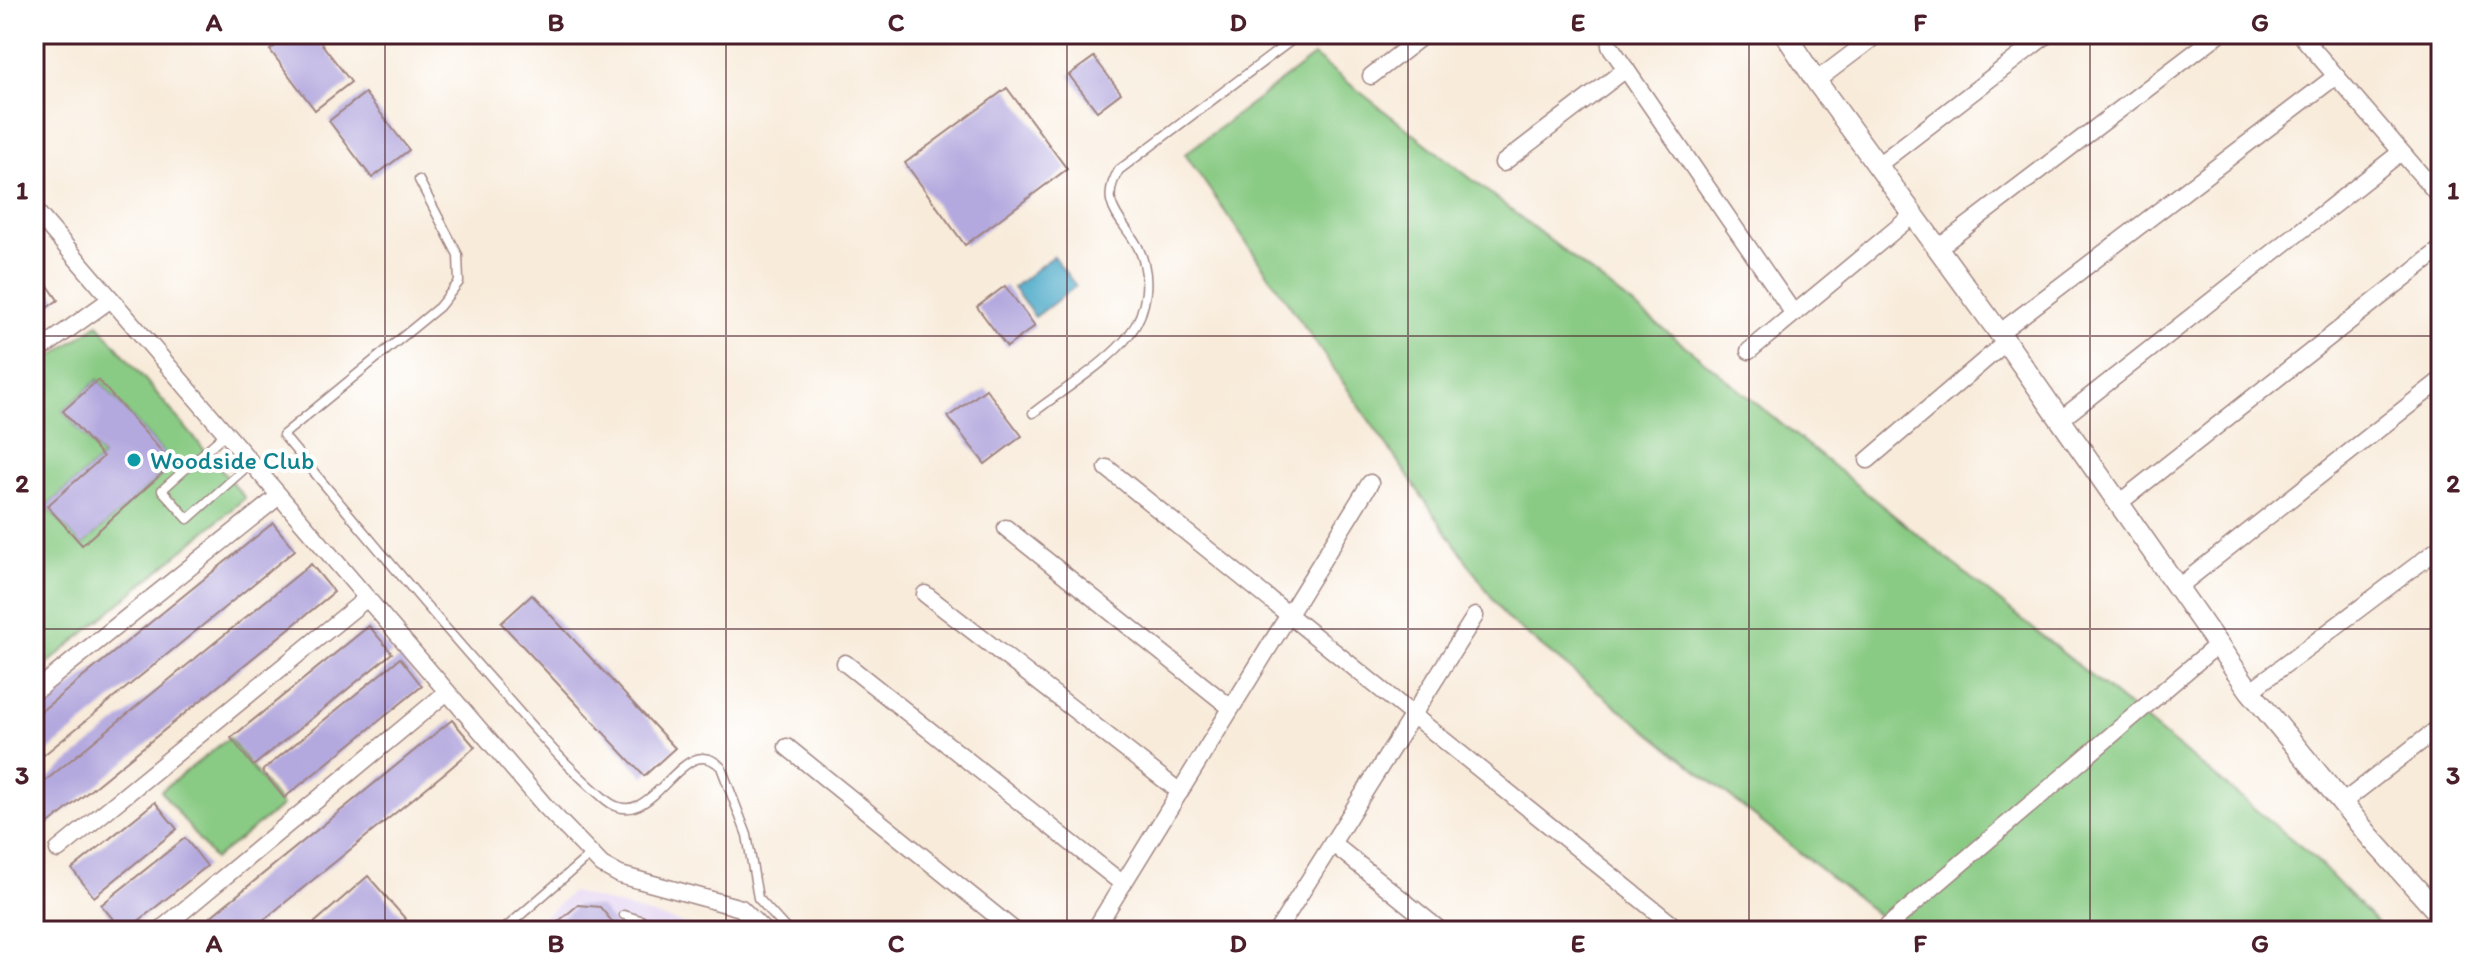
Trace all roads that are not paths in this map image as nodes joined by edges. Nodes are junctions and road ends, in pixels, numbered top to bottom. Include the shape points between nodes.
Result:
1 (1300, 34) edge
2 (1425, 34) edge
3 (1785, 34) edge
4 (1878, 34) edge
5 (2048, 34) edge
6 (2219, 34) edge
7 (2300, 34) edge
8 (1610, 46) dead end
9 (1626, 69) junction
10 (1371, 76) dead end
11 (2336, 76) junction
12 (1816, 81) junction
13 (2401, 152) junction
14 (1503, 163) dead end
15 (1878, 165) junction
16 (419, 180) dead end
17 (2441, 198) edge
18 (34, 209) edge
19 (1914, 214) junction
20 (1938, 248) junction
21 (2441, 249) edge
22 (111, 299) junction
23 (1794, 314) junction
24 (2003, 338) junction
25 (1749, 351) dead end
26 (34, 354) edge
27 (2441, 380) edge
28 (1033, 413) dead end
29 (2060, 420) junction
30 (226, 433) junction
31 (1868, 460) dead end
32 (252, 463) junction
33 (1107, 468) dead end
34 (1370, 483) dead end
35 (279, 496) junction
36 (2119, 503) junction
37 (1006, 528) dead end
38 (2441, 547) edge
39 (2177, 588) junction
40 (925, 594) dead end
41 (367, 598) junction
42 (1289, 615) junction
43 (1475, 616) dead end
44 (2217, 645) junction
45 (845, 663) dead end
46 (2250, 691) junction
47 (34, 692) edge
48 (447, 692) junction
49 (1231, 708) junction
50 (1412, 715) junction
51 (2441, 726) edge
52 (787, 747) dead end
53 (1180, 792) junction
54 (2342, 803) junction
55 (1332, 843) junction
56 (58, 850) dead end
57 (591, 854) junction
58 (1123, 884) junction
59 (624, 915) dead end
60 (2441, 916) edge
61 (159, 931) edge
62 (502, 931) edge
63 (673, 931) edge
64 (764, 931) edge
65 (788, 931) edge
66 (1015, 931) edge
67 (1094, 931) edge
68 (1277, 931) edge
69 (1441, 931) edge
70 (1680, 931) edge
71 (1882, 931) edge

1 - 28 lane via 1119,170 1111,201 1140,250 1146,296 1142,310 1119,347
2 - 10 street
3 - 12 street
4 - 12 street
5 - 15 street
6 - 20 street
7 - 11 street
8 - 9 street
9 - 14 street
9 - 23 street
11 - 13 street
11 - 24 street
12 - 15 street
13 - 17 street
13 - 29 street
15 - 19 street
16 - 65 lane via 458,255 459,282 439,307 283,435 425,606 608,802 633,808 688,762 700,757 715,760 747,835 758,898
18 - 22 street
19 - 20 street
19 - 23 street
20 - 24 street
21 - 36 street
22 - 26 street
22 - 30 street
23 - 25 street
24 - 29 street
24 - 31 street
27 - 39 street
29 - 36 street
30 - 32 street
30 - 32 lane via 162,490 188,519
32 - 35 street
33 - 42 street
34 - 42 street
35 - 41 street
35 - 47 street
36 - 39 street
37 - 49 street
38 - 46 street
39 - 44 street
40 - 53 street
41 - 48 street
41 - 56 street
42 - 49 street
42 - 50 street
43 - 50 street
44 - 46 street
44 - 71 street
45 - 58 street
46 - 54 street
48 - 57 street
48 - 61 street
49 - 53 street
50 - 55 street
50 - 70 street
51 - 54 street
52 - 66 street
53 - 58 street
54 - 60 street
55 - 68 street
55 - 69 street
57 - 62 lane
57 - 64 street via 620,875 741,908
58 - 67 street
59 - 63 lane

